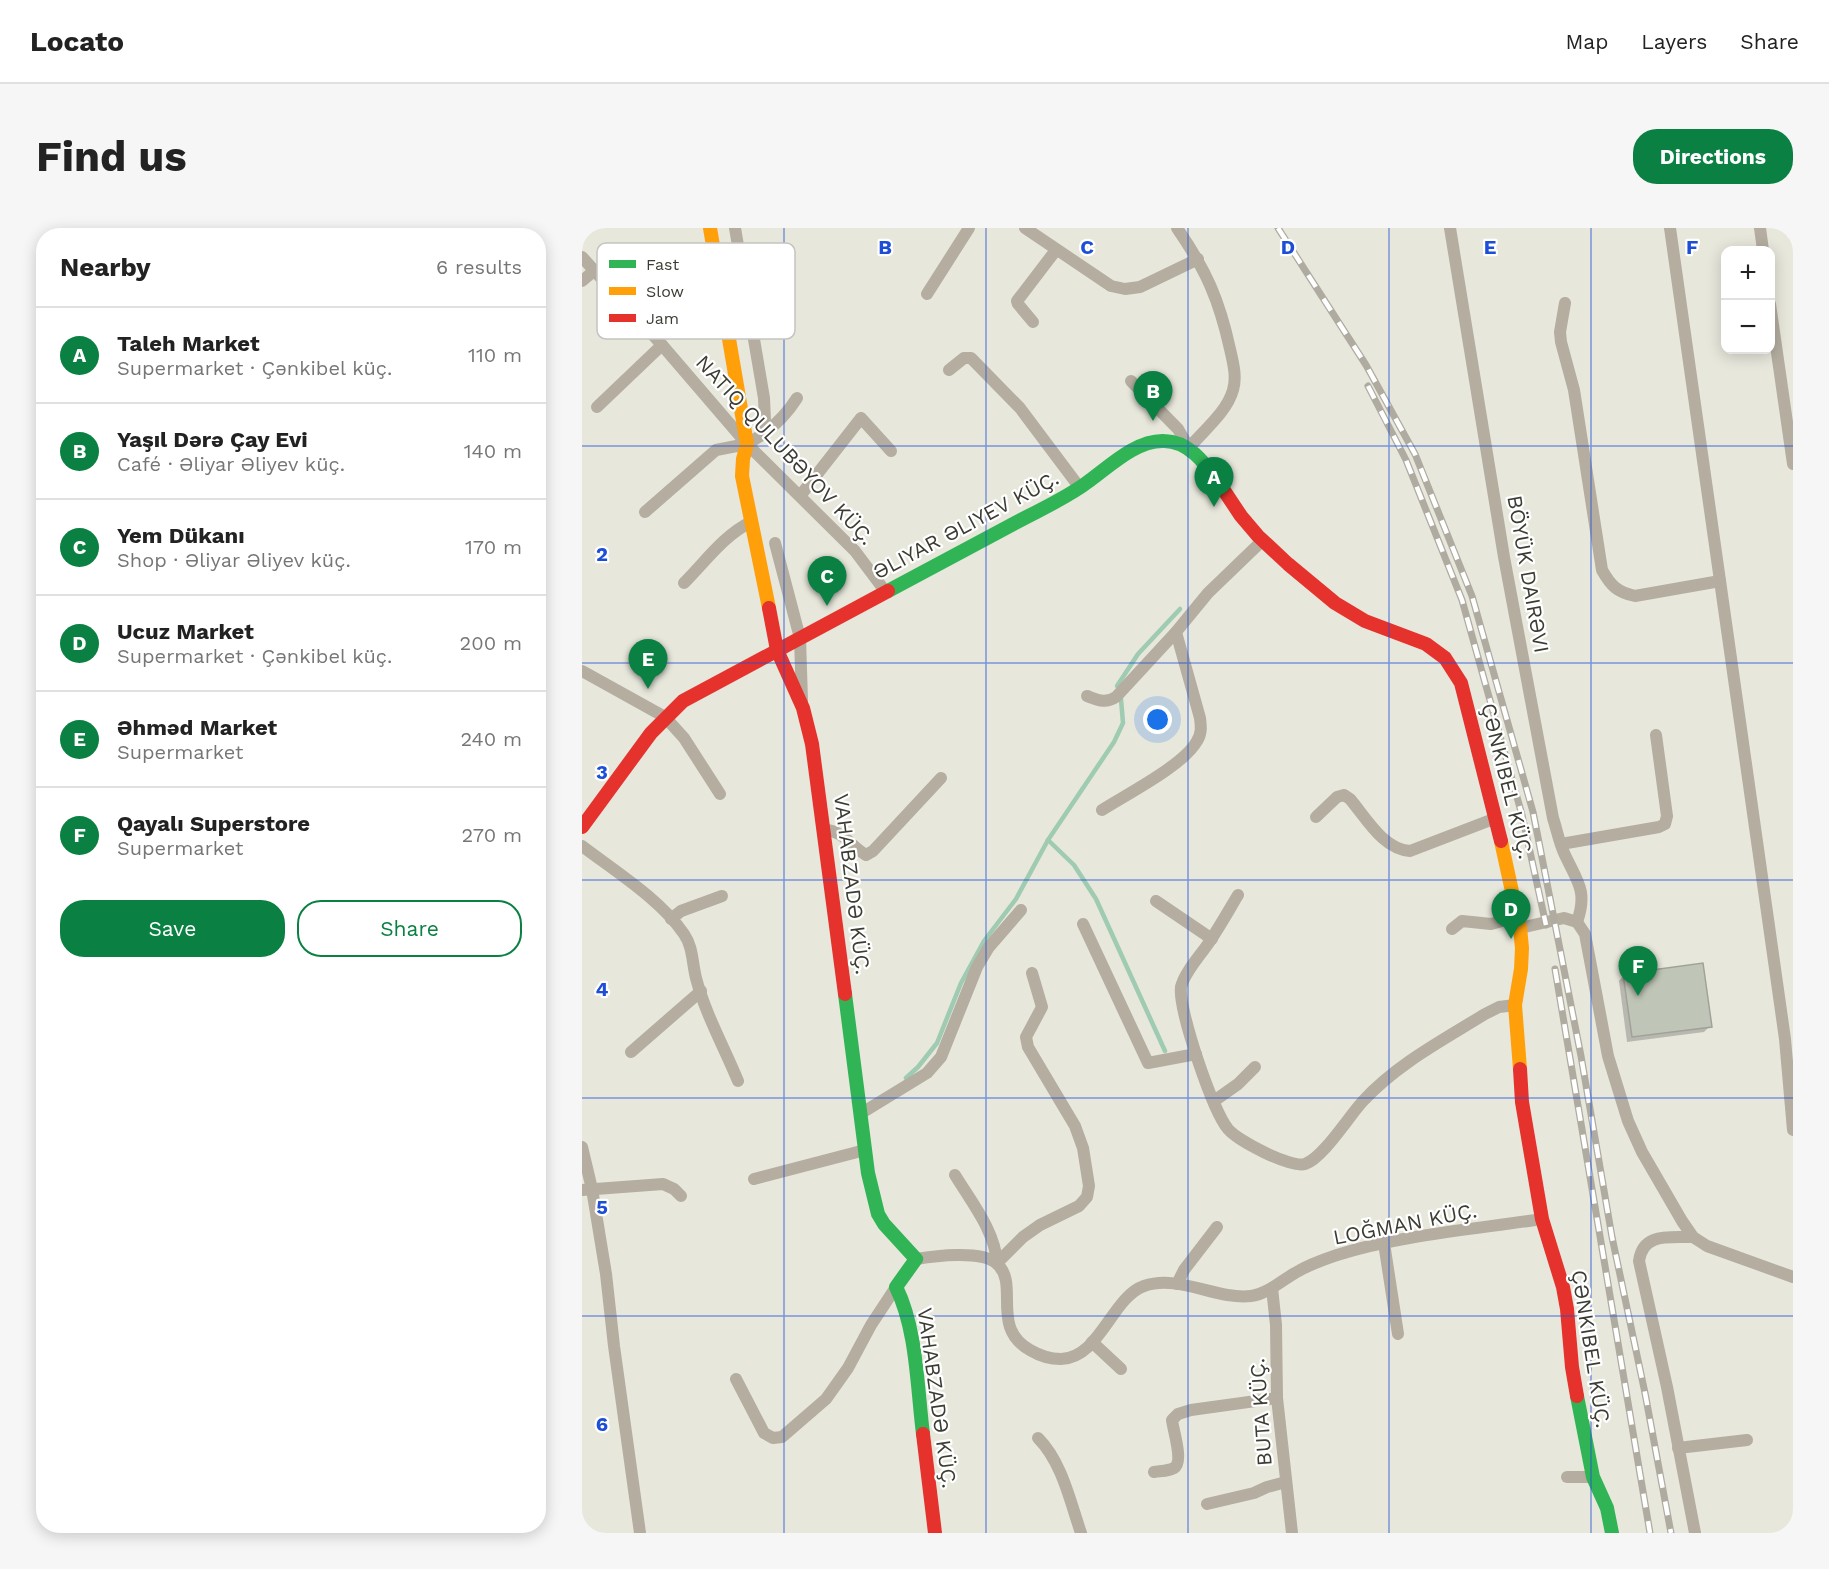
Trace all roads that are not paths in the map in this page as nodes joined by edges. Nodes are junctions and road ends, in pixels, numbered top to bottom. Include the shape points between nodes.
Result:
1 (710, 228) edge
2 (735, 228) edge
3 (969, 228) edge
4 (1025, 228) edge
5 (1176, 228) edge
6 (1450, 228) edge
7 (1670, 228) edge
8 (1760, 228) edge
9 (713, 243) edge
10 (738, 243) edge
11 (1762, 246) edge
12 (1056, 250) junction
13 (582, 256) edge
14 (1198, 259) junction
15 (595, 270) junction
16 (597, 272) edge
17 (582, 281) edge
18 (927, 294) dead end
19 (1565, 303) dead end
20 (1033, 322) dead end
21 (657, 339) edge
22 (729, 339) edge
23 (754, 339) edge
24 (1775, 339) edge
25 (662, 345) junction
26 (949, 370) dead end
27 (1131, 381) dead end
28 (797, 398) dead end
29 (597, 407) dead end
30 (762, 435) junction
31 (747, 444) junction
32 (1189, 448) junction
33 (891, 451) dead end
34 (1793, 464) edge
35 (1080, 488) junction
36 (800, 496) junction
37 (645, 512) dead end
38 (751, 522) junction
39 (1263, 540) junction
40 (775, 543) dead end
41 (1720, 581) junction
42 (684, 583) dead end
43 (885, 591) junction
44 (1176, 632) junction
45 (800, 638) junction
46 (777, 650) junction
47 (582, 671) edge
48 (1087, 696) dead end
49 (803, 708) junction
50 (665, 717) junction
51 (1656, 735) dead end
52 (940, 778) dead end
53 (720, 794) dead end
54 (1102, 810) dead end
55 (1316, 817) dead end
56 (1496, 818) junction
57 (582, 827) edge
58 (825, 830) junction
59 (1561, 844) junction
60 (582, 846) edge
61 (1238, 895) dead end
62 (722, 896) dead end
63 (1156, 901) dead end
64 (1021, 910) dead end
65 (671, 919) junction
66 (1519, 922) junction
67 (1577, 922) junction
68 (1083, 924) dead end
69 (1452, 929) dead end
70 (1212, 939) junction
71 (1032, 973) dead end
72 (701, 991) junction
73 (1515, 1005) junction
74 (631, 1052) dead end
75 (1196, 1054) junction
76 (1255, 1067) dead end
77 (738, 1081) dead end
78 (1214, 1101) junction
79 (860, 1114) junction
80 (1793, 1130) edge
81 (582, 1147) edge
82 (865, 1149) junction
83 (955, 1175) dead end
84 (754, 1179) dead end
85 (587, 1189) edge
86 (681, 1196) dead end
87 (1542, 1219) junction
88 (1217, 1227) dead end
89 (1693, 1237) junction
90 (1384, 1243) junction
91 (916, 1259) junction
92 (997, 1263) junction
93 (1793, 1276) edge
94 (1178, 1284) junction
95 (896, 1287) junction
96 (1272, 1288) junction
97 (1398, 1334) dead end
98 (1092, 1342) junction
99 (1121, 1369) dead end
100 (736, 1379) dead end
101 (1277, 1398) junction
102 (1038, 1438) dead end
103 (1747, 1440) dead end
104 (1678, 1448) junction
105 (1154, 1472) dead end
106 (1567, 1477) dead end
107 (1593, 1477) junction
108 (1286, 1482) junction
109 (1207, 1504) dead end
110 (640, 1533) edge
111 (935, 1533) edge
112 (1081, 1533) edge
113 (1292, 1533) edge
114 (1612, 1533) edge
115 (1695, 1533) edge

1 - 9 street, VAHABZADƏ KÜÇ.
2 - 10 street
3 - 18 street
4 - 12 street
5 - 14 street
6 - 59 street, BÖYÜK DAIRƏVI via 1504,557
7 - 41 street
8 - 11 street
12 - 14 street via 1111,286 1125,289 1140,287
12 - 20 street via 1017,300
13 - 15 street, NATIQ QULUBƏYOV KÜÇ.
14 - 32 street via 1224,323 1235,377 1229,399
15 - 16 street, NATIQ QULUBƏYOV KÜÇ.
15 - 17 street
19 - 41 street via 1561,342 1574,390 1602,570 1610,586 1635,596
21 - 25 street, NATIQ QULUBƏYOV KÜÇ.
22 - 31 street, VAHABZADƏ KÜÇ.
23 - 30 street via 764,398
24 - 34 street
25 - 29 street
25 - 31 street, NATIQ QULUBƏYOV KÜÇ.
26 - 35 street via 964,358 971,358 1020,408
27 - 32 street via 1178,429
28 - 30 street via 780,421
30 - 31 street
31 - 36 street, NATIQ QULUBƏYOV KÜÇ.
31 - 37 street via 716,450
31 - 38 street, VAHABZADƏ KÜÇ. via 742,476
32 - 35 street, ƏLIYAR ƏLIYEV KÜÇ. via 1163,440 1149,442
32 - 39 street, ÇƏNKIBEL KÜÇ.
33 - 36 street via 861,418
35 - 43 street, ƏLIYAR ƏLIYEV KÜÇ.
36 - 43 street, NATIQ QULUBƏYOV KÜÇ. via 855,551
38 - 42 street via 740,527
38 - 46 street, VAHABZADƏ KÜÇ.
39 - 44 street via 1208,593
39 - 56 street, ÇƏNKIBEL KÜÇ. via 1331,600 1366,622 1421,640 1444,657 1461,682
40 - 45 street
41 - 80 street via 1785,1039
43 - 45 street, ƏLIYAR ƏLIYEV KÜÇ.
44 - 48 street via 1116,698 1109,702
44 - 54 street via 1200,718 1197,741 1171,766
45 - 46 street, ƏLIYAR ƏLIYEV KÜÇ.
45 - 49 street
46 - 49 street, VAHABZADƏ KÜÇ.
46 - 50 street, ƏLIYAR ƏLIYEV KÜÇ. via 683,701
47 - 50 street
49 - 58 street, VAHABZADƏ KÜÇ.
50 - 53 street via 684,738
50 - 57 street, ƏLIYAR ƏLIYEV KÜÇ.
51 - 59 street via 1665,824
52 - 58 street via 866,855 832,830
55 - 56 street via 1344,795 1388,844 1410,851
56 - 66 street, ÇƏNKIBEL KÜÇ.
58 - 79 street, VAHABZADƏ KÜÇ.
59 - 67 street, BÖYÜK DAIRƏVI via 1581,887
60 - 65 street
61 - 70 street
62 - 65 street via 681,911
63 - 70 street
64 - 79 street via 977,967 941,1057 927,1073
65 - 72 street via 692,951
66 - 67 street via 1563,918
66 - 69 street via 1462,921
66 - 73 street, ÇƏNKIBEL KÜÇ. via 1521,969
67 - 89 street via 1585,934 1608,1056 1628,1121
68 - 75 street via 1148,1063
70 - 75 street via 1189,971 1180,996
71 - 92 street via 1042,1007 1026,1037 1028,1047 1075,1126 1083,1148 1088,1197 1080,1206 1014,1244
72 - 74 street
72 - 77 street
73 - 78 street via 1485,1014 1399,1069 1361,1102 1321,1152 1302,1165 1240,1139 1227,1128
73 - 87 street, ÇƏNKIBEL KÜÇ. via 1521,1102
75 - 78 street
76 - 78 street
79 - 82 street, VAHABZADƏ KÜÇ.
81 - 85 street
82 - 84 street
82 - 91 street, VAHABZADƏ KÜÇ. via 878,1214
83 - 92 street, LOĞMAN KÜÇ. via 990,1234
85 - 86 street via 663,1184
85 - 110 street via 606,1274
87 - 90 street, LOĞMAN KÜÇ.
87 - 107 street, ÇƏNKIBEL KÜÇ. via 1563,1287 1572,1367
88 - 94 street
89 - 93 street via 1707,1246
89 - 104 street via 1645,1243 1640,1261
90 - 96 street, LOĞMAN KÜÇ. via 1310,1265
90 - 97 street
91 - 92 street via 973,1256
91 - 95 street, VAHABZADƏ KÜÇ.
92 - 98 street, LOĞMAN KÜÇ. via 1004,1276 1008,1325 1013,1337 1024,1347 1038,1355 1063,1359 1076,1355
94 - 96 street, LOĞMAN KÜÇ. via 1240,1296 1254,1296
94 - 98 street, LOĞMAN KÜÇ. via 1157,1283 1133,1291
95 - 100 street via 826,1399 782,1437 764,1434
95 - 111 street, VAHABZADƏ KÜÇ. via 910,1326
96 - 101 street, BUTA KÜÇ.
98 - 99 street
101 - 105 street via 1178,1414 1172,1420 1178,1463 1174,1468
101 - 108 street, BUTA KÜÇ.
102 - 112 street via 1056,1462
103 - 104 street
104 - 115 street
106 - 107 street
107 - 114 street, ÇƏNKIBEL KÜÇ.
108 - 109 street
108 - 113 street, BUTA KÜÇ.

